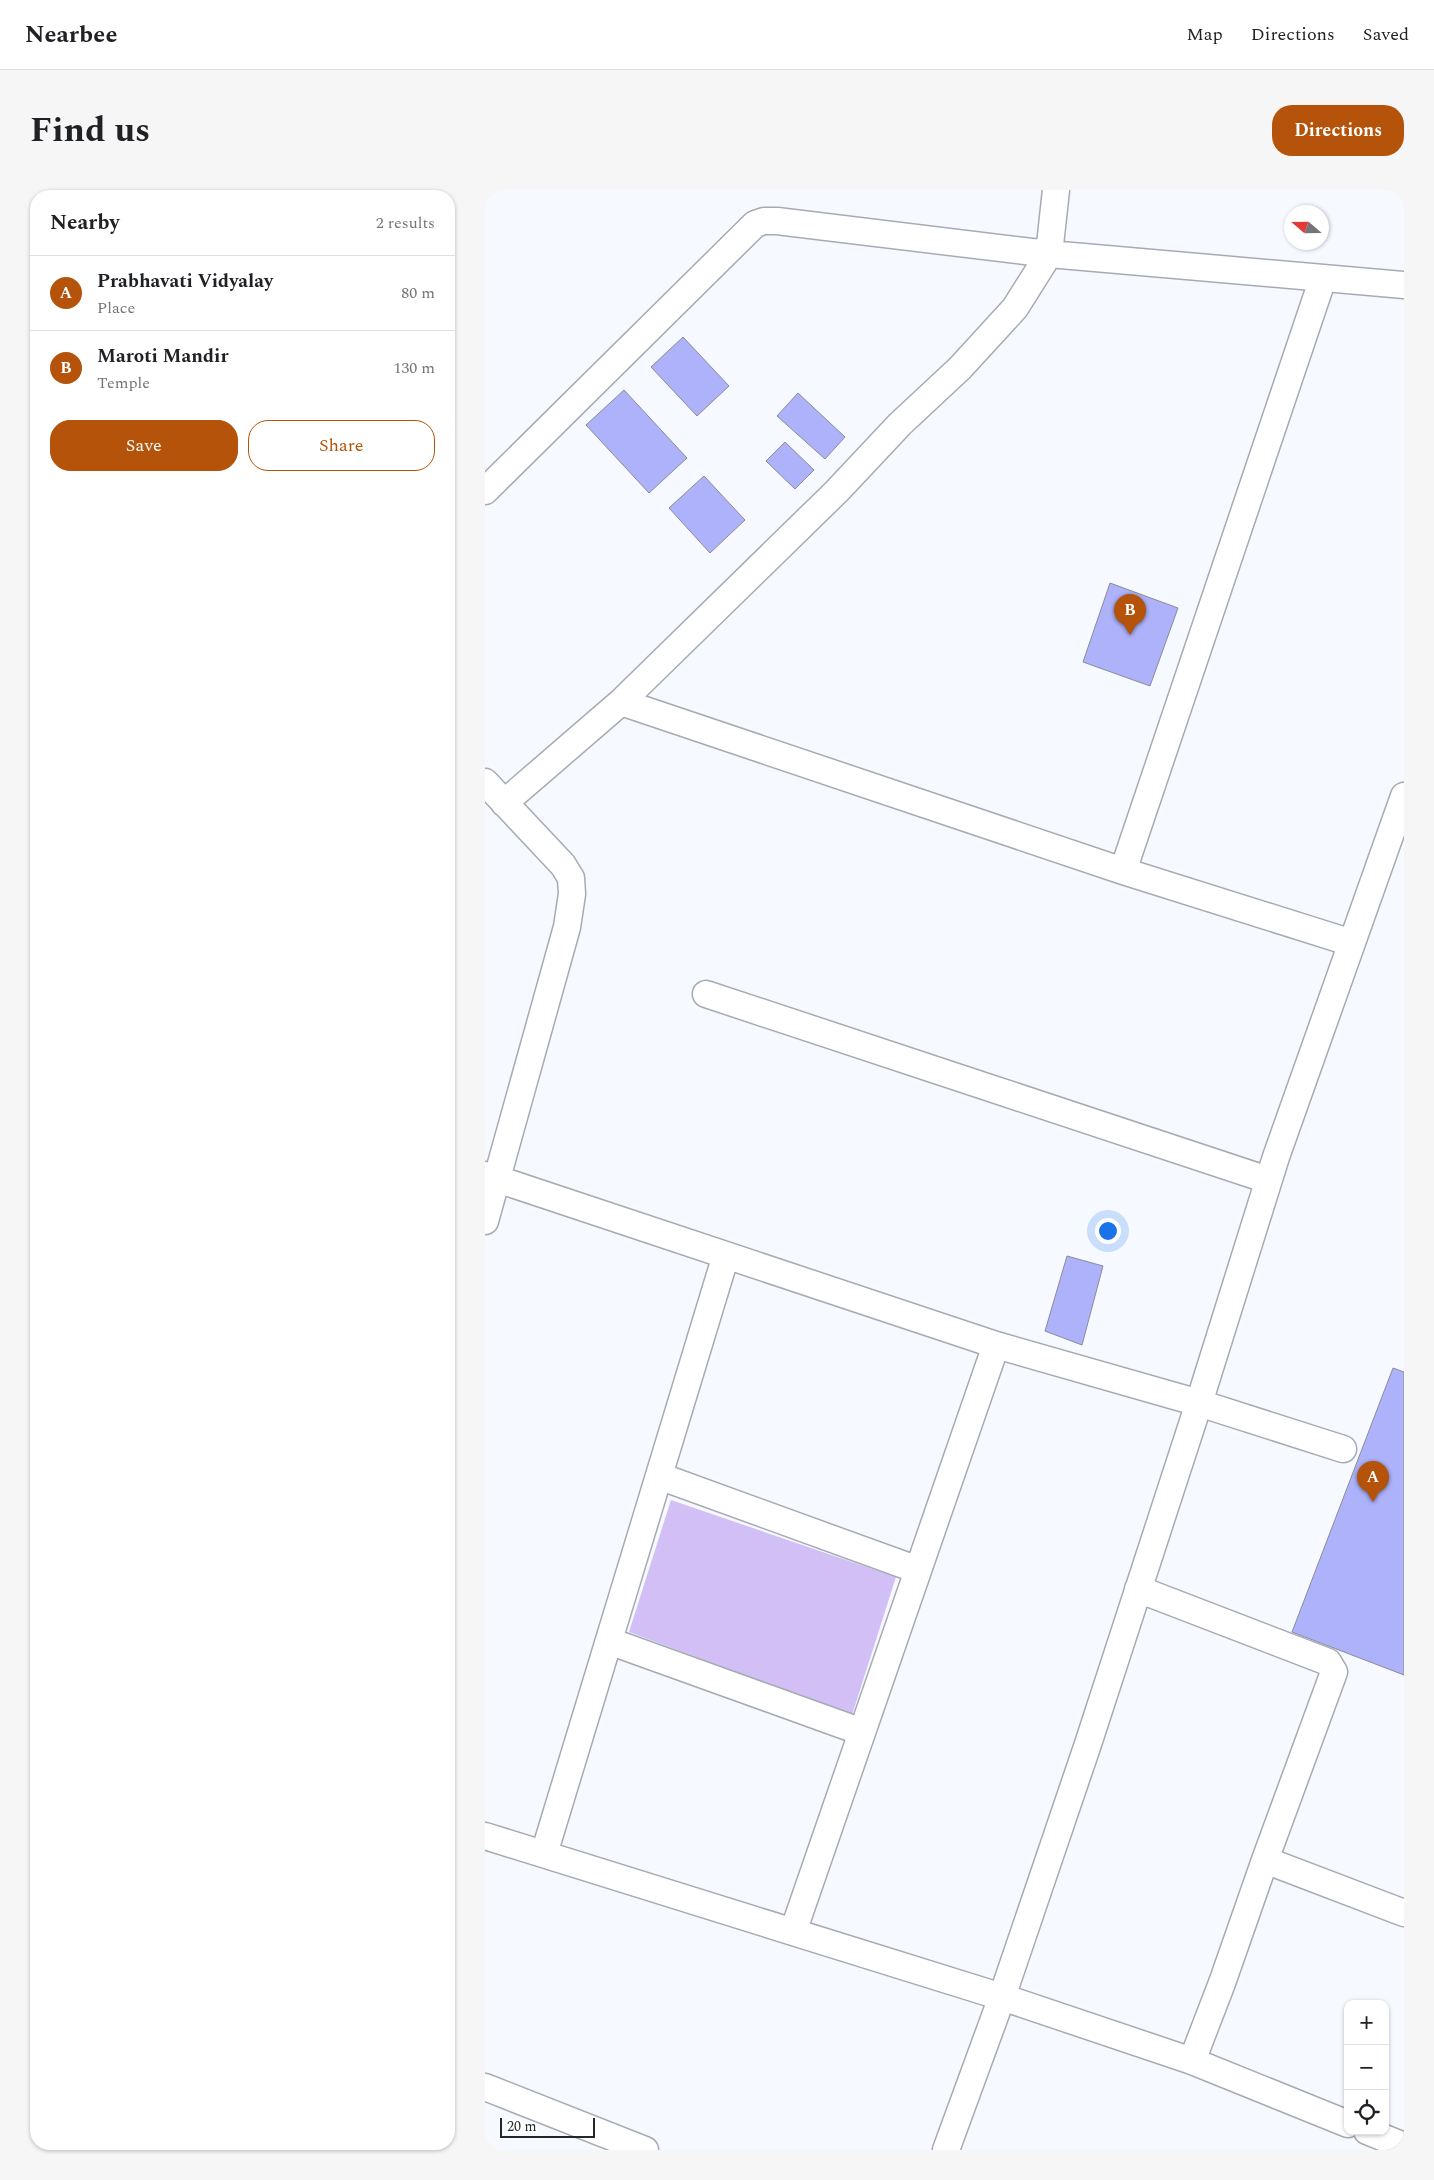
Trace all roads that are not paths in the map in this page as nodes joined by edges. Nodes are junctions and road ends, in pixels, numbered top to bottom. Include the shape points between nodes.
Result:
1 (1056, 190) edge
2 (1049, 254) junction
3 (1323, 278) junction
4 (1404, 285) edge
5 (485, 491) edge
6 (621, 702) junction
7 (485, 782) edge
8 (1404, 796) edge
9 (504, 803) junction
10 (1123, 871) junction
11 (1352, 943) junction
12 (706, 994) dead end
13 (491, 1177) edge
14 (1268, 1180) junction
15 (485, 1221) edge
16 (726, 1255) junction
17 (996, 1345) junction
18 (1199, 1403) junction
19 (1343, 1448) dead end
20 (659, 1476) junction
21 (918, 1570) junction
22 (1138, 1589) junction
23 (609, 1641) junction
24 (862, 1732) junction
25 (485, 1836) edge
26 (544, 1854) junction
27 (1265, 1860) junction
28 (1404, 1913) edge
29 (793, 1932) junction
30 (1002, 1997) junction
31 (1192, 2061) junction
32 (486, 2091) edge
33 (1344, 2122) edge
34 (1377, 2135) edge
35 (1404, 2146) edge
36 (645, 2150) edge
37 (946, 2150) edge

1 - 2 street
2 - 3 street
2 - 5 street via 777,222 755,224
2 - 6 street via 1015,308 961,368 900,424 837,491
3 - 4 street
3 - 10 street
6 - 9 street
6 - 10 street
7 - 9 street
8 - 11 street
9 - 13 street via 563,865 571,878 571,894 567,927
10 - 11 street
11 - 14 street
12 - 14 street
13 - 15 street
13 - 16 street
14 - 18 street
16 - 17 street
16 - 20 street
17 - 18 street
17 - 21 street
18 - 19 street
18 - 22 street
20 - 21 street
20 - 23 street
21 - 24 street
22 - 27 street via 1332,1666 1334,1672
22 - 30 street
23 - 24 street
23 - 26 street
24 - 29 street
25 - 26 street
26 - 29 street
27 - 28 street
27 - 31 street
29 - 30 street
30 - 31 street
30 - 37 street
31 - 33 street
32 - 36 street
34 - 35 street

